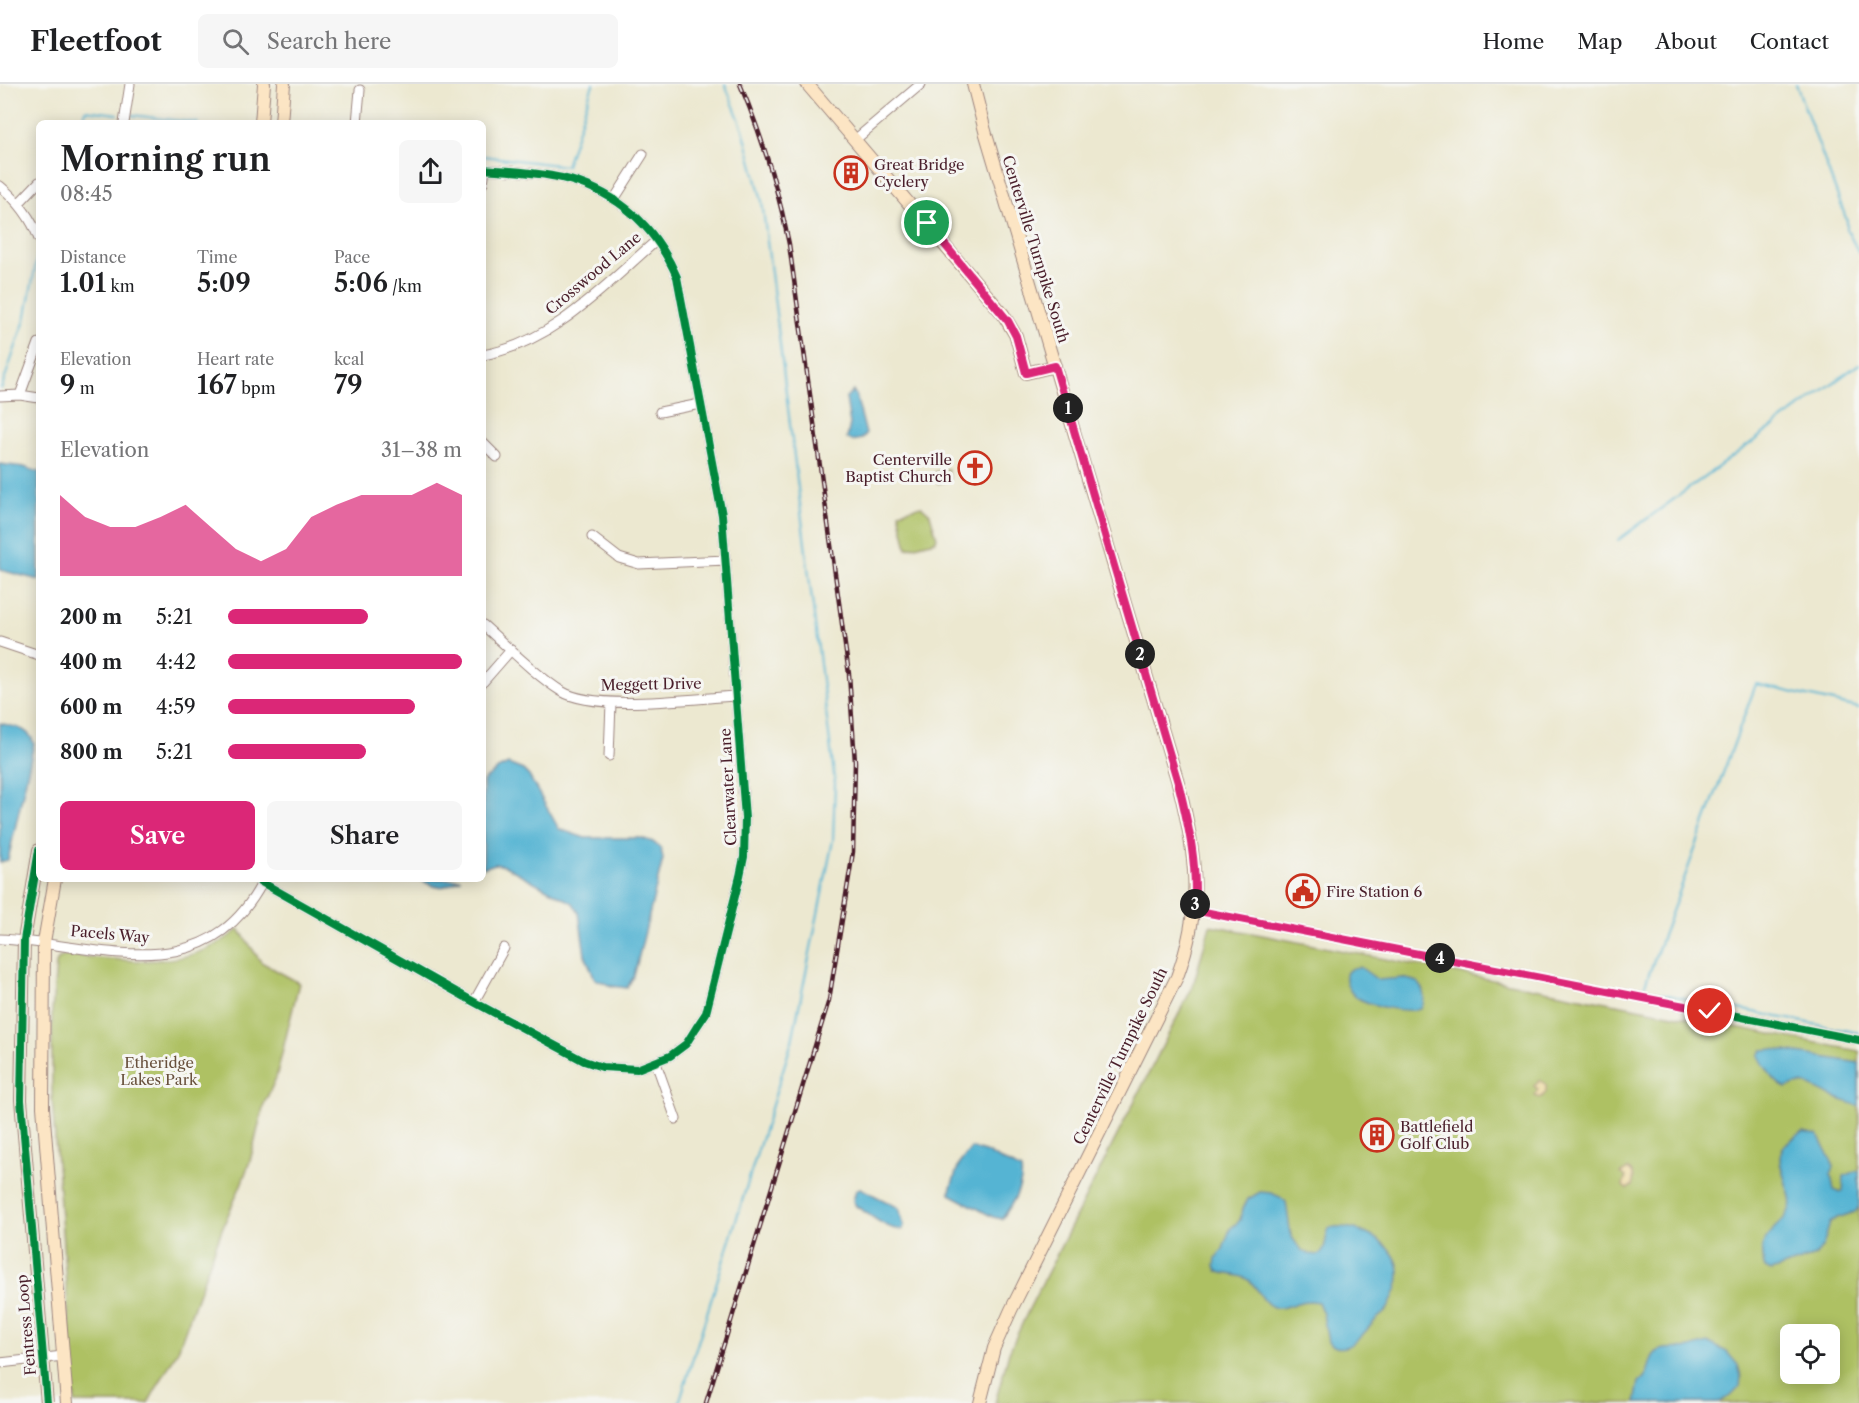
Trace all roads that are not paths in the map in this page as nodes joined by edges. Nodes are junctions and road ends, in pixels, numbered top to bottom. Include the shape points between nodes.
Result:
1 (130, 84) edge
2 (264, 84) edge
3 (284, 84) edge
4 (807, 84) edge
5 (921, 84) edge
6 (973, 84) edge
7 (360, 90) dead end
8 (124, 120) edge
9 (261, 120) edge
10 (281, 120) edge
11 (357, 120) edge
12 (856, 139) junction
13 (643, 154) dead end
14 (486, 169) edge
15 (36, 185) edge
16 (0, 186) edge
17 (615, 198) junction
18 (19, 203) junction
19 (36, 233) edge
20 (656, 241) junction
21 (36, 351) edge
22 (486, 354) edge
23 (1055, 366) junction
24 (20, 395) junction
25 (0, 396) edge
26 (36, 398) edge
27 (700, 404) junction
28 (660, 412) dead end
29 (486, 446) edge
30 (497, 457) dead end
31 (592, 537) dead end
32 (726, 560) junction
33 (486, 629) edge
34 (0, 642) edge
35 (511, 650) junction
36 (36, 654) edge
37 (486, 679) edge
38 (736, 696) junction
39 (611, 703) junction
40 (609, 756) dead end
41 (36, 868) edge
42 (54, 882) edge
43 (259, 882) edge
44 (261, 882) edge
45 (1194, 910) junction
46 (0, 939) edge
47 (24, 940) junction
48 (44, 942) junction
49 (504, 948) dead end
50 (474, 1002) junction
51 (1859, 1040) edge
52 (656, 1063) junction
53 (676, 1119) dead end
54 (63, 1356) junction
55 (42, 1358) junction
56 (0, 1363) edge
57 (47, 1403) edge
58 (67, 1403) edge
59 (980, 1403) edge

1 - 8 street
2 - 9 street
3 - 10 street
4 - 12 street
5 - 12 street
6 - 23 street, Centerville Turnpike South
7 - 11 street
12 - 23 street via 1008,321 1026,373
13 - 17 street
14 - 17 street, Clearwater Lane via 561,177
15 - 18 street
16 - 18 street
17 - 20 street, Clearwater Lane via 642,221
18 - 19 street
20 - 22 street, Crosswood Lane via 550,329 510,348
20 - 27 street, Clearwater Lane via 677,277
21 - 24 street
23 - 45 street, Centerville Turnpike South via 1179,786 1193,852
24 - 25 street
24 - 26 street
27 - 28 street
27 - 32 street, Clearwater Lane via 722,515
29 - 30 street
31 - 32 street via 619,558 639,564
32 - 38 street, Clearwater Lane
33 - 35 street, Meggett Drive
34 - 36 street
35 - 37 street
35 - 39 street, Meggett Drive via 563,692
38 - 39 street, Meggett Drive
38 - 52 street, Clearwater Lane via 746,838 742,866 706,1013 686,1044
39 - 40 street
41 - 47 street, Fentress Loop
42 - 48 street
43 - 48 street, Pacels Way via 251,903 237,919 186,949 141,954
44 - 50 street, Clearwater Lane
45 - 51 street
45 - 59 street, Centerville Turnpike South via 1177,977 1011,1310 994,1348
46 - 47 street, Pacels Way
47 - 48 street, Pacels Way
47 - 55 street, Fentress Loop via 21,1100
48 - 54 street via 43,1107
49 - 50 street
50 - 52 street, Clearwater Lane via 584,1061 618,1069
52 - 53 street
54 - 55 street
54 - 58 street
55 - 56 street
55 - 57 street, Fentress Loop

